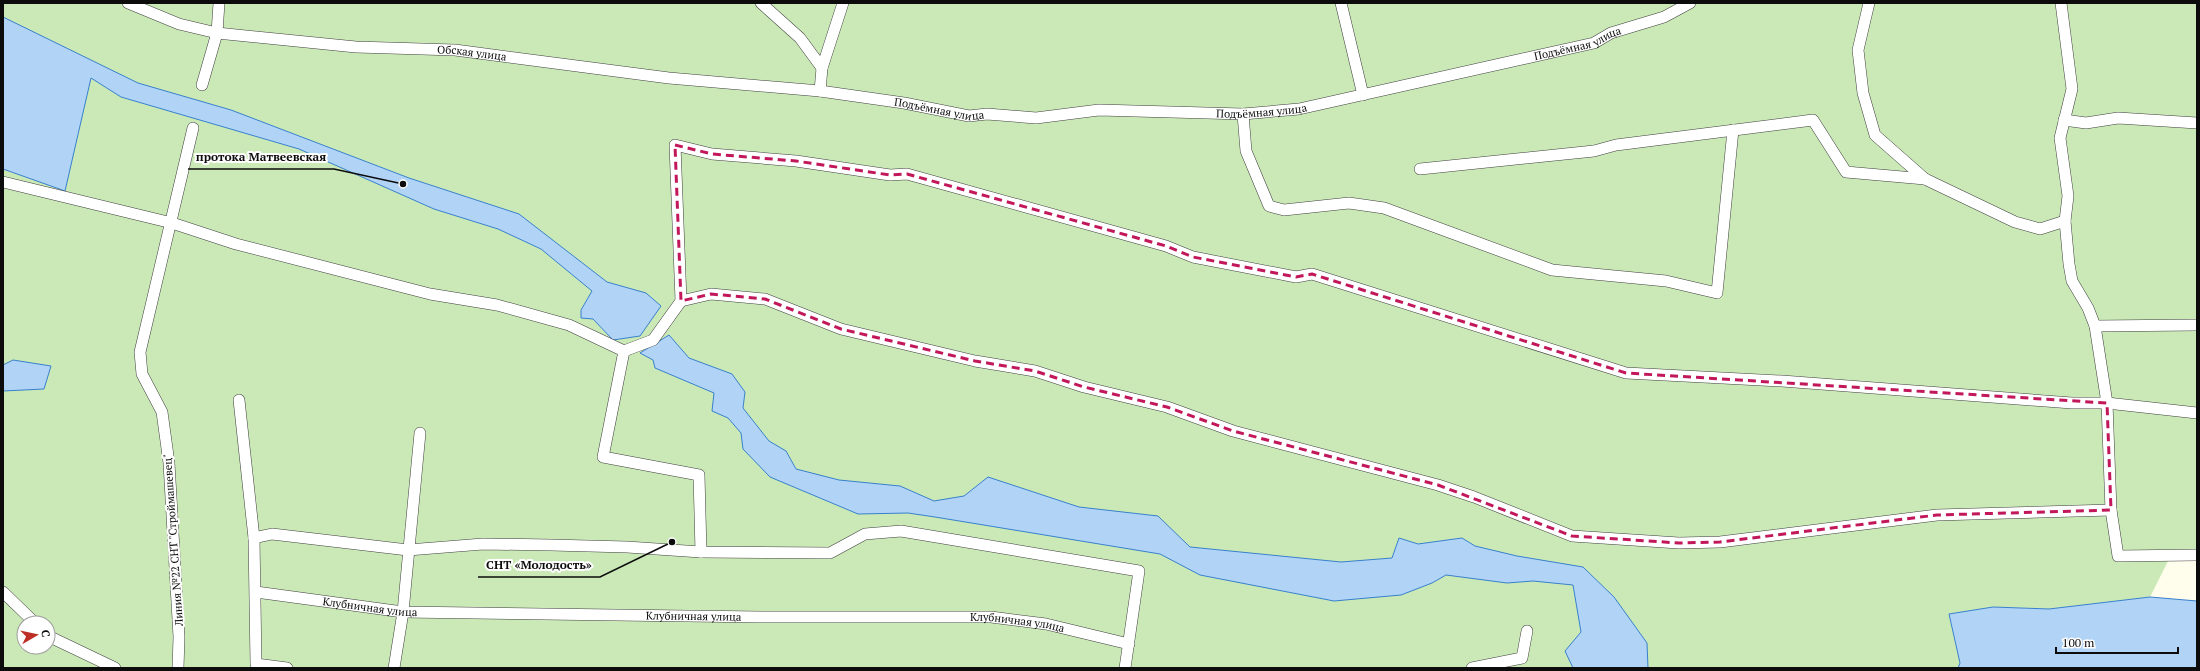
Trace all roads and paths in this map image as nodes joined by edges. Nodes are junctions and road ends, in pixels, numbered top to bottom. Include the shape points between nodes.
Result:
1 (128, 3) edge
2 (219, 3) edge
3 (762, 3) edge
4 (843, 3) edge
5 (1341, 3) edge
6 (1690, 3) edge
7 (1869, 3) edge
8 (2061, 3) edge
9 (217, 33) junction
10 (822, 68) junction
11 (202, 85) dead end
12 (820, 91) junction
13 (1363, 94) junction
14 (1243, 114) junction
15 (2064, 120) junction
16 (2197, 123) edge
17 (193, 128) dead end
18 (1733, 130) junction
19 (1420, 169) dead end
20 (1925, 178) junction
21 (3, 182) edge
22 (2065, 221) junction
23 (172, 223) junction
24 (681, 301) junction
25 (2197, 325) edge
26 (2095, 326) junction
27 (624, 351) junction
28 (239, 400) dead end
29 (2107, 402) junction
30 (2197, 413) edge
31 (420, 433) dead end
32 (2111, 510) junction
33 (254, 538) junction
34 (408, 550) junction
35 (700, 552) junction
36 (2197, 556) edge
37 (3, 592) edge
38 (256, 592) junction
39 (403, 612) junction
40 (27, 615) edge
41 (1527, 631) dead end
42 (56, 640) edge
43 (1129, 644) junction
44 (115, 668) edge
45 (178, 668) edge
46 (287, 668) edge
47 (394, 668) edge
48 (1125, 668) edge
49 (1472, 668) edge

1 - 9 street, Обская улица via 179,24
2 - 9 street
3 - 10 street via 800,38
4 - 10 street
5 - 13 street
6 - 13 street, Подъёмная улица via 1664,17 1611,34 1594,43
7 - 20 street via 1858,50 1863,93 1875,135
8 - 15 street via 2072,90
9 - 11 street
9 - 12 street, Обская улица via 356,47 455,50 669,78
10 - 12 street
12 - 14 street, Подъёмная улица via 904,103 969,116 987,114 1036,118 1099,110
13 - 14 street, Подъёмная улица via 1299,109
14 - 18 street via 1246,151 1269,206 1284,210 1349,203 1384,208 1552,270 1666,281 1717,293
15 - 16 street via 2086,123 2118,118
15 - 22 street via 2060,138 2068,196
17 - 23 street, Линия №22 СНТ "Строймашевец"
18 - 19 street via 1616,145 1594,151
18 - 20 street via 1813,120 1846,172
20 - 22 street via 2015,222 2040,229
21 - 23 street
22 - 26 street via 2072,282 2088,308
23 - 27 street via 244,246 430,294 497,305 569,325
23 - 45 street, Линия №22 СНТ "Строймашевец" via 140,352 142,374 162,412 169,463 179,637
24 - 27 street via 653,340
24 - 29 street via 675,145 712,154 796,161 890,175 907,174 1166,246 1193,257 1296,277 1312,274 1626,373 1782,381 2072,403
24 - 32 street via 711,294 765,299 841,329 975,361 1035,371 1084,387 1167,408 1233,430 1432,483 1572,536 1678,543 1720,542 1937,515
25 - 26 street
26 - 29 street
27 - 35 street via 603,457 699,475
28 - 33 street
29 - 30 street
29 - 32 street
31 - 34 street
32 - 36 street via 2118,556
33 - 34 street via 272,534
33 - 38 street
34 - 35 street via 491,544 627,547
34 - 39 street
35 - 43 street via 830,554 865,534 901,531 1140,571
37 - 40 street
38 - 39 street, Клубничная улица
38 - 46 street via 256,664
39 - 43 street, Клубничная улица via 991,617 1046,624
39 - 47 street
41 - 49 street via 1522,658
42 - 44 street
43 - 48 street

